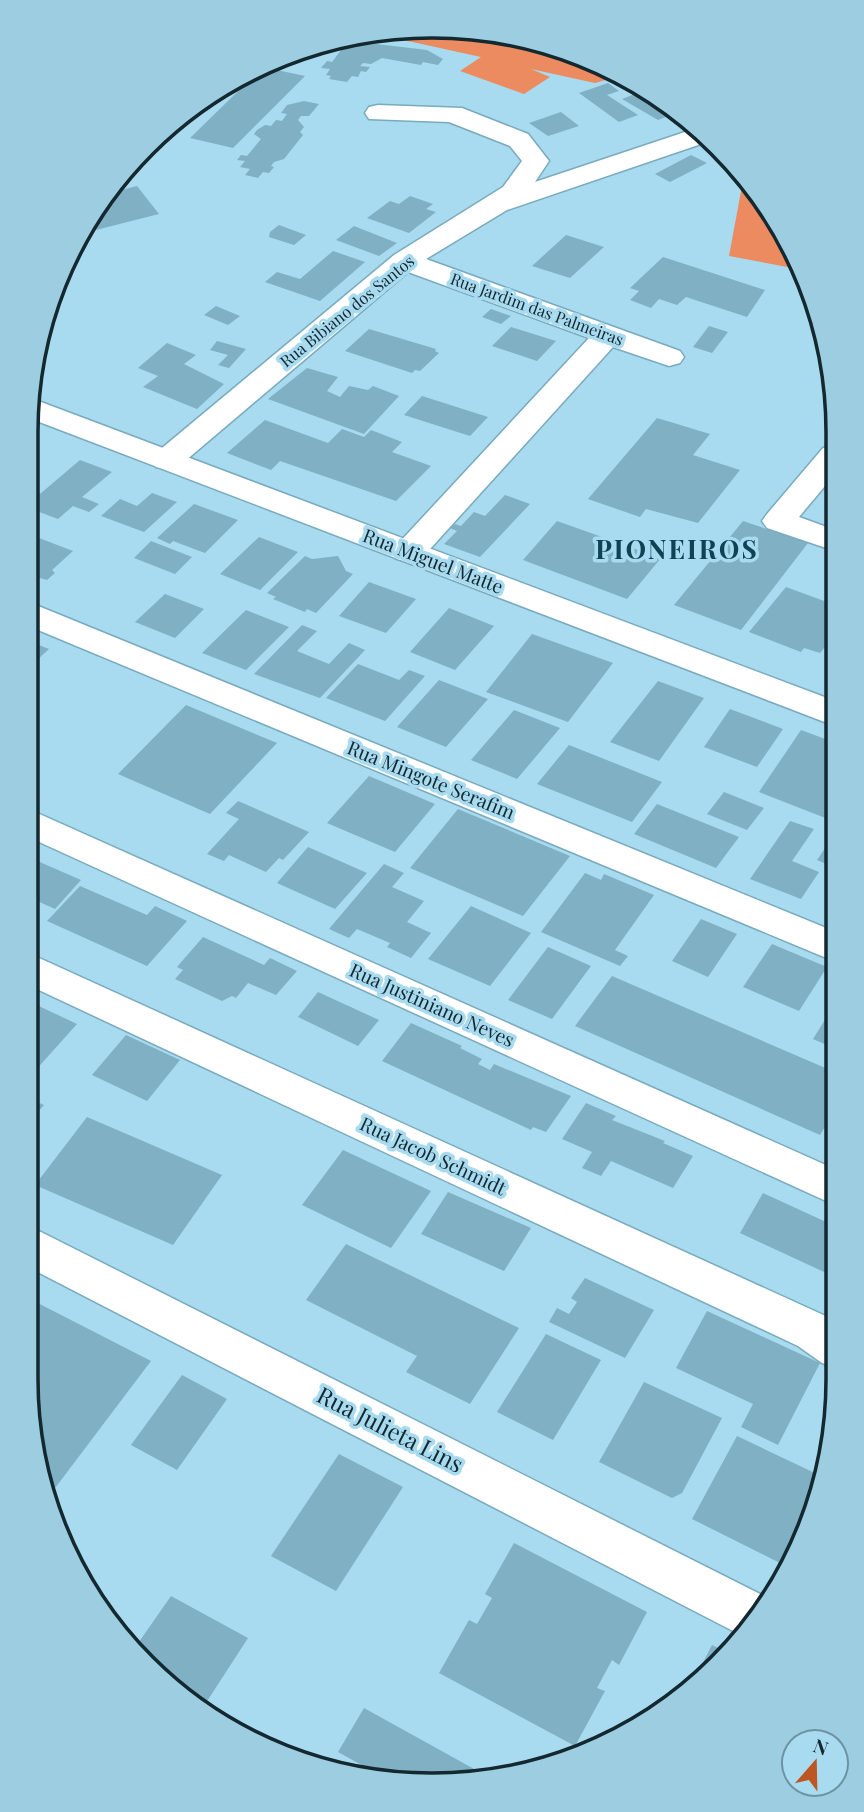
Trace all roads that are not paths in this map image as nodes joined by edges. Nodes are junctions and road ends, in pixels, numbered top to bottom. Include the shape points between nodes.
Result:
1 (378, 113) dead end
2 (693, 138) edge
3 (497, 204) junction
4 (404, 261) junction
5 (608, 335) junction
6 (669, 358) dead end
7 (39, 411) edge
8 (167, 460) junction
9 (826, 465) edge
10 (826, 538) edge
11 (409, 552) junction
12 (38, 617) edge
13 (826, 711) edge
14 (38, 826) edge
15 (826, 944) edge
16 (38, 973) edge
17 (826, 1184) edge
18 (38, 1251) edge
19 (826, 1340) edge
20 (748, 1614) edge

1 - 3 street via 453,114 519,140 536,161 513,193
2 - 3 street, Rua Bibiano dos Santos
3 - 4 street, Rua Bibiano dos Santos
4 - 5 street, Rua Jardim das Palmeiras
4 - 8 street, Rua Bibiano dos Santos
5 - 6 street, Rua Jardim das Palmeiras
5 - 11 street
7 - 8 street, Rua Miguel Matte
8 - 11 street, Rua Miguel Matte
9 - 10 street via 778,521
11 - 13 street, Rua Miguel Matte
12 - 15 street, Rua Mingote Serafim
14 - 17 street, Rua Justiniano Neves
16 - 19 street, Rua Jacob Schmidt
18 - 20 street, Rua Julieta Lins

